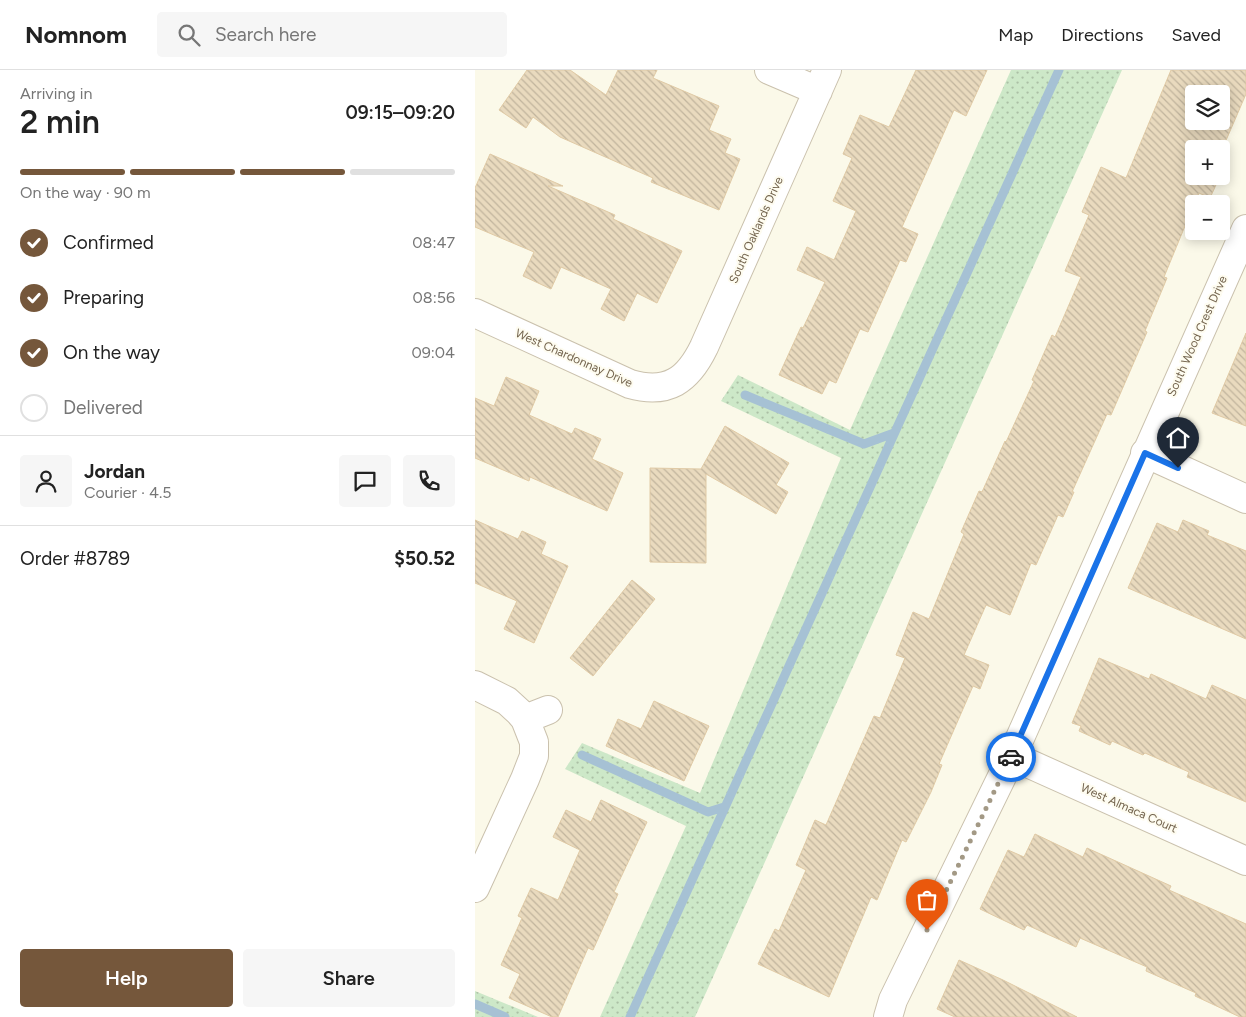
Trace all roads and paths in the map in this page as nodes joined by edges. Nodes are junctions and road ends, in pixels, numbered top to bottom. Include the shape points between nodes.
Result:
1 (769, 70) edge
2 (823, 80) edge
3 (1246, 229) edge
4 (475, 313) edge
5 (679, 392) joint
6 (1145, 453) junction
7 (1246, 499) edge
8 (475, 685) edge
9 (1012, 756) junction
10 (1246, 861) edge
11 (475, 888) edge
12 (888, 1017) edge

1 - 2 street
2 - 5 street, South Oaklands Drive via 698,360 685,376
3 - 6 street, South Wood Crest Drive
4 - 5 street, West Chardonnay Drive via 630,384
6 - 7 street
6 - 9 street, South Wood Crest Drive
8 - 11 street via 537,715 534,756
9 - 10 street, West Almaca Court
9 - 12 street, South Wood Crest Drive via 893,1000

